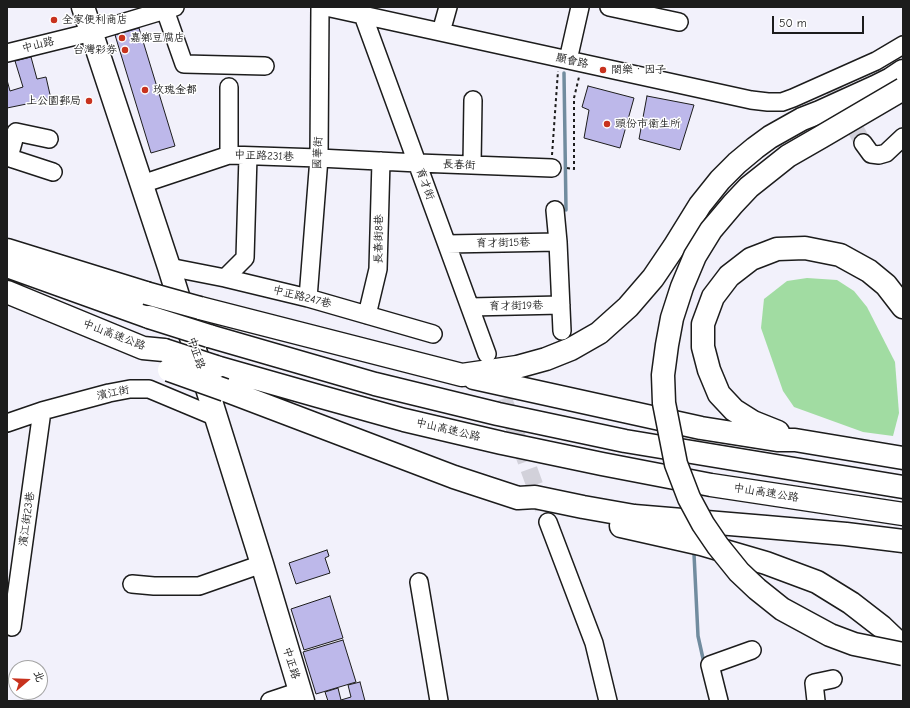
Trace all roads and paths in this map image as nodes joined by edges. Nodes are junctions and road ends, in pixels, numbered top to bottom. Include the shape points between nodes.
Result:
1 (84, 7) edge
2 (320, 7) edge
3 (326, 7) edge
4 (448, 7) edge
5 (580, 7) edge
6 (609, 7) edge
7 (170, 8) edge
8 (361, 11) edge
9 (679, 22) dead end
10 (92, 32) junction
11 (441, 32) junction
12 (903, 46) edge
13 (7, 53) edge
14 (570, 60) junction
15 (265, 66) dead end
16 (903, 71) edge
17 (229, 87) dead end
18 (903, 89) edge
19 (473, 100) dead end
20 (903, 137) edge
21 (49, 139) dead end
22 (863, 143) tunnel mouth
23 (229, 155) junction
24 (248, 156) junction
25 (8, 157) edge
26 (318, 158) junction
27 (381, 161) junction
28 (418, 163) junction
29 (472, 165) junction
30 (552, 168) joint
31 (574, 169) dead end
32 (52, 172) dead end
33 (142, 184) junction
34 (554, 210) dead end
35 (558, 242) junction
36 (447, 244) junction
37 (7, 250) edge
38 (7, 266) edge
39 (169, 267) junction
40 (225, 278) junction
41 (7, 292) edge
42 (308, 298) junction
43 (561, 305) junction
44 (470, 307) junction
45 (903, 307) edge
46 (367, 315) junction
47 (562, 331) dead end
48 (433, 334) dead end
49 (143, 348) junction
50 (487, 354) dead end
51 (462, 375) junction
52 (42, 412) junction
53 (216, 417) junction
54 (7, 423) edge
55 (795, 440) junction
56 (903, 458) edge
57 (903, 487) edge
58 (518, 498) junction
59 (903, 514) edge
60 (548, 522) tunnel mouth
61 (903, 541) edge
62 (262, 564) junction
63 (419, 582) dead end
64 (132, 584) dead end
65 (12, 627) dead end
66 (903, 647) edge
67 (752, 650) dead end
68 (903, 654) edge
69 (832, 679) dead end
70 (301, 696) edge
71 (270, 701) edge
72 (439, 701) edge
73 (608, 701) edge
74 (719, 701) edge
75 (816, 701) edge

1 - 10 main road, 中正路
2 - 26 street, 國華街
3 - 8 street, 顯會路
4 - 11 street
5 - 14 street
6 - 9 street
7 - 10 street
7 - 15 street via 184,64
8 - 11 street, 顯會路
8 - 28 street, 育才街
10 - 13 street, 中山路
10 - 33 main road, 中正路
11 - 14 street, 顯會路
12 - 14 street, 顯會路 via 876,62 782,102 752,100
14 - 30 path
14 - 31 path via 574,98
16 - 51 main road via 875,87 787,127 765,140 737,163 700,205 653,278 628,307 599,333 571,349 546,359 517,367
17 - 23 street
18 - 68 main road, bridge via 788,156 749,187 711,230 695,256 682,287 666,345 664,375 664,403 676,464 689,498 704,524 739,572 782,609 830,635 854,644
19 - 29 street
20 - 22 street via 886,153 879,155 871,154
21 - 25 street via 16,132
23 - 24 street, 中正路231巷
23 - 33 street, 中正路231巷
24 - 26 street, 中正路231巷
24 - 40 street via 245,258
25 - 32 street
26 - 27 street, 長春街
26 - 42 street, 國華街
27 - 28 street, 長春街
27 - 46 street, 長春街8巷 via 378,269
28 - 29 street, 長春街
28 - 36 street, 育才街
29 - 30 street, 長春街
33 - 39 main road, 中正路
34 - 35 street
35 - 36 street, 育才街15巷
35 - 43 street
36 - 44 street, 育才街
37 - 51 main road, bridge via 200,308
38 - 57 main road, bridge via 149,317 374,384 625,441
39 - 40 street, 中正路247巷
39 - 53 main road, 中正路
40 - 42 street, 中正路247巷
41 - 49 main road, 中山高速公路
42 - 46 street, 中正路247巷
43 - 44 street, 育才街19巷
43 - 47 street
44 - 50 street, 育才街
45 - 55 main road via 886,285 869,271 840,255 805,248 778,249 752,259 729,276 713,297 702,324 703,347 709,370 719,394 734,410 753,422
46 - 48 street, 中正路247巷
49 - 58 main road, bridge via 169,370 454,477
49 - 59 main road, 中山高速公路, bridge via 164,350 397,418 502,443 711,485
51 - 55 main road via 701,428 777,440
52 - 53 street, 濱江街 via 109,393 149,389
52 - 54 street, 濱江街
52 - 65 street, 濱江街23巷
53 - 62 main road, 中正路
55 - 56 main road
58 - 61 main road via 535,497 634,516
58 - 66 main road via 535,506 701,544 792,572 816,582 851,603
60 - 73 street via 594,642
62 - 64 street via 199,586
62 - 70 main road, 中正路
63 - 72 street
67 - 74 street via 710,665
69 - 75 street via 814,683
70 - 71 street

